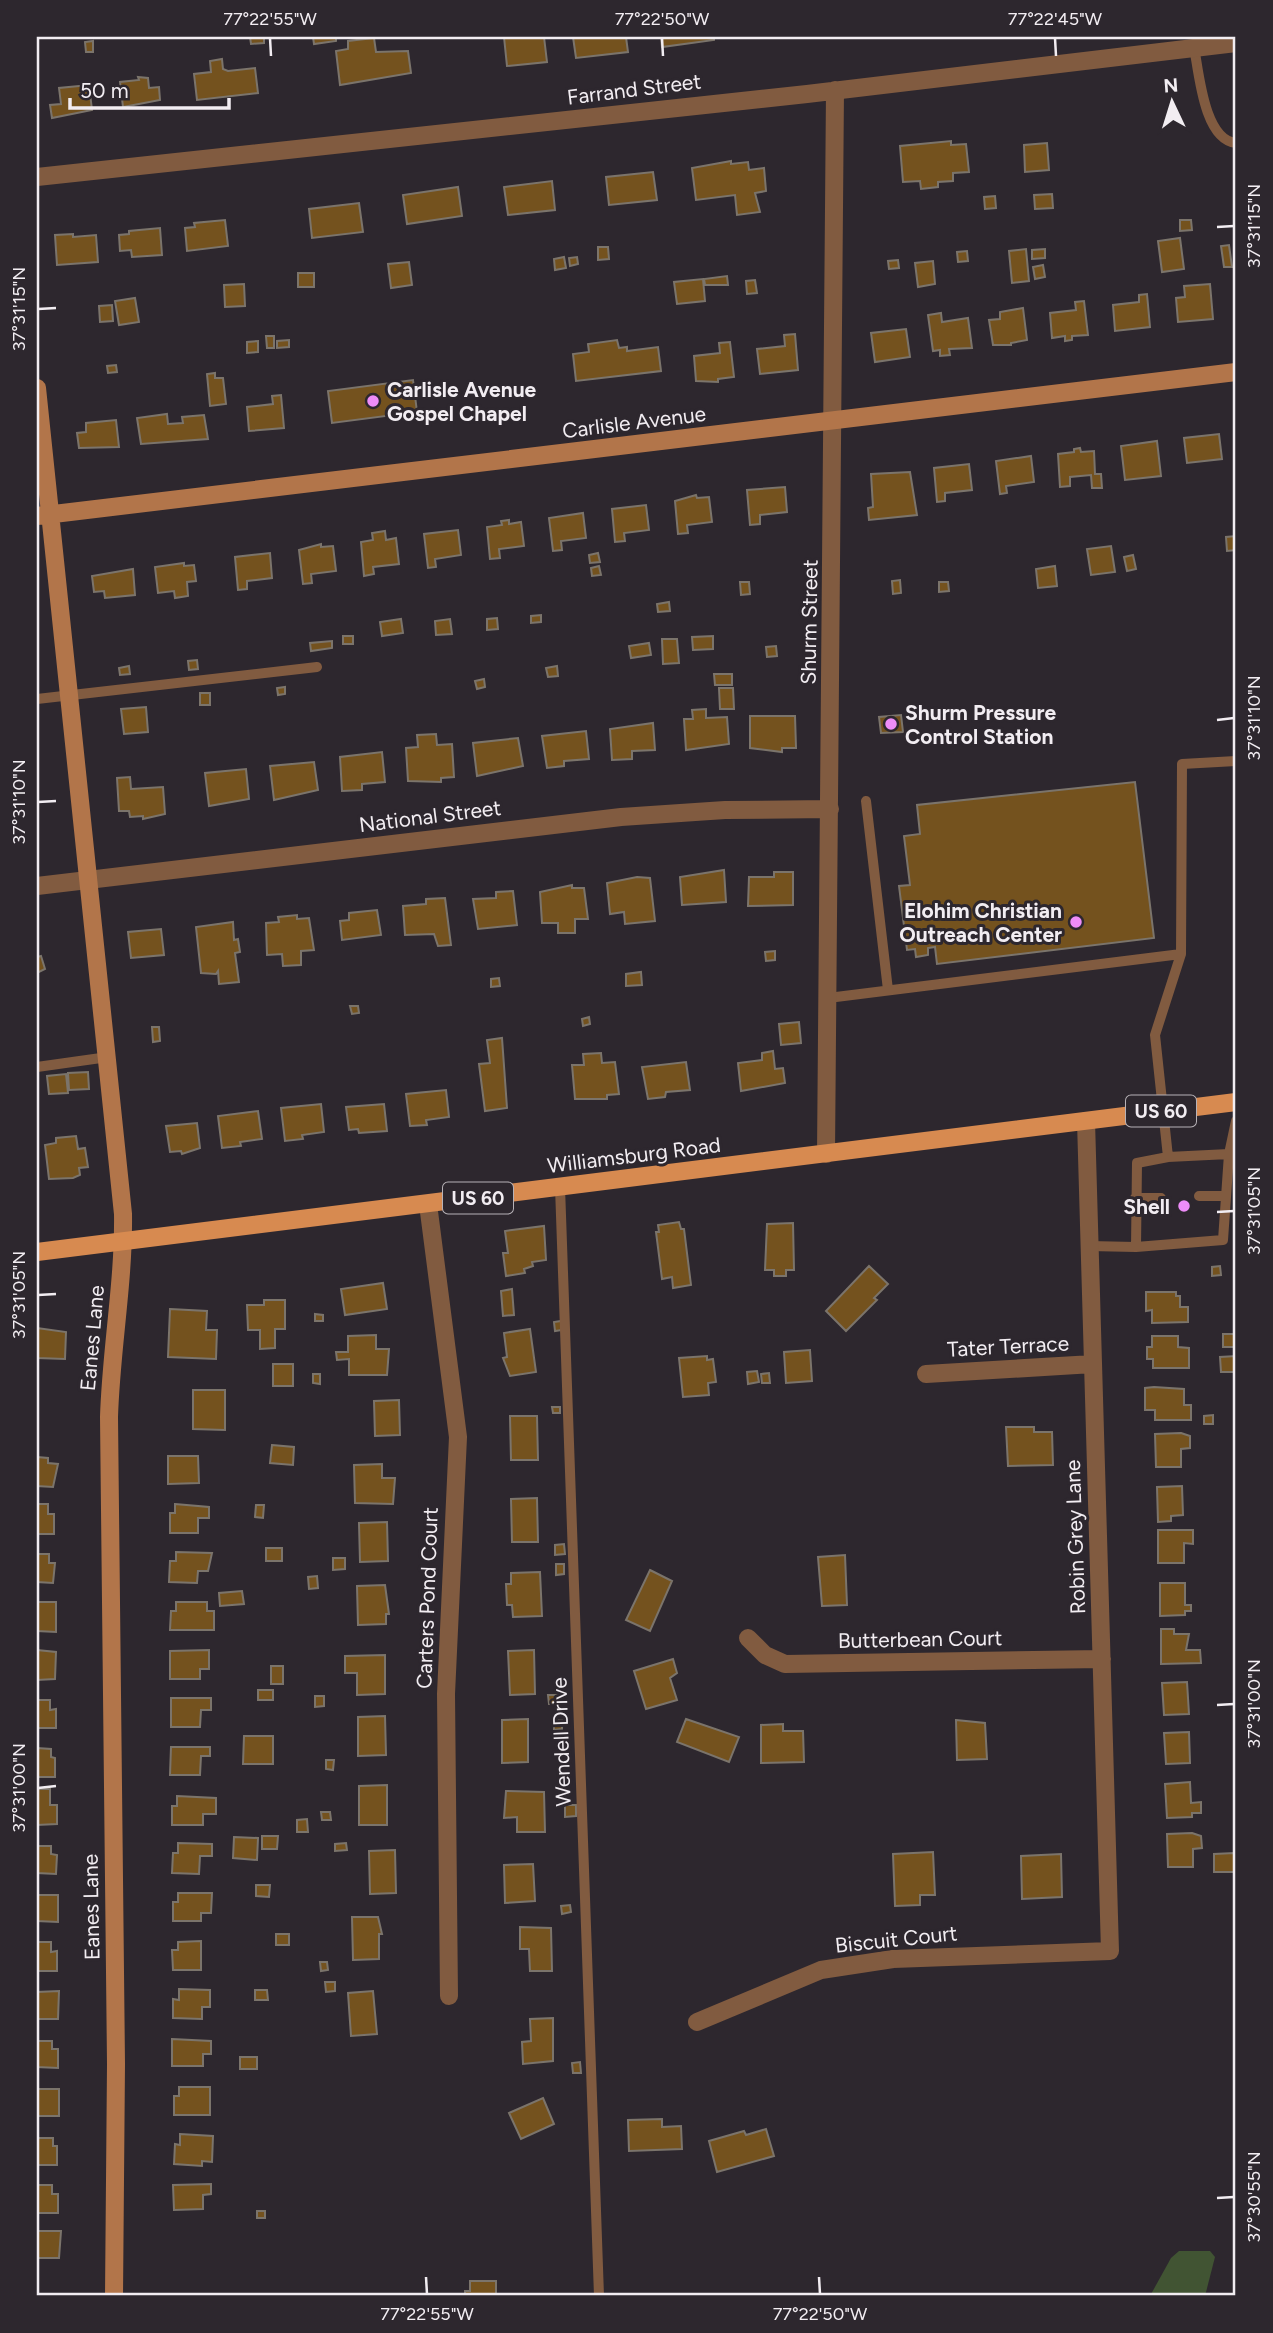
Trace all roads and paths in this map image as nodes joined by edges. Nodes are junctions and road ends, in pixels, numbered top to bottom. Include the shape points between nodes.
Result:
1 (1236, 43) edge
2 (1194, 47) junction
3 (835, 90) junction
4 (1236, 143) edge
5 (37, 177) edge
6 (1236, 372) edge
7 (37, 388) edge
8 (833, 421) junction
9 (44, 515) edge
10 (317, 667) dead end
11 (70, 695) junction
12 (37, 699) edge
13 (1236, 761) edge
14 (866, 801) dead end
15 (830, 809) junction
16 (90, 879) junction
17 (37, 886) edge
18 (1181, 954) junction
19 (888, 990) junction
20 (828, 998) junction
21 (108, 1057) junction
22 (37, 1067) edge
23 (1236, 1102) edge
24 (1165, 1111) junction
25 (1086, 1121) junction
26 (1236, 1121) edge
27 (826, 1154) junction
28 (1229, 1154) junction
29 (1168, 1157) junction
30 (560, 1187) junction
31 (1199, 1196) dead end
32 (1226, 1196) junction
33 (1135, 1198) junction
34 (1161, 1198) dead end
35 (428, 1204) junction
36 (123, 1242) junction
37 (1089, 1246) junction
38 (1136, 1247) junction
39 (37, 1252) edge
40 (1093, 1364) junction
41 (926, 1374) dead end
42 (748, 1638) dead end
43 (1102, 1659) junction
44 (1110, 1951) joint
45 (449, 1996) dead end
46 (697, 2022) dead end
47 (114, 2296) edge
48 (599, 2296) edge

1 - 2 street, Farrand Street
2 - 3 street, Farrand Street
2 - 4 lane via 1215,131
3 - 5 street, Farrand Street
3 - 8 street, Shurm Street
6 - 8 street, Carlisle Avenue
7 - 9 street, Eanes Lane
8 - 9 street, Carlisle Avenue
8 - 15 street, Shurm Street
9 - 11 street, Eanes Lane
10 - 11 lane
11 - 12 lane
11 - 16 street, Eanes Lane
13 - 18 lane via 1182,764
14 - 19 lane
15 - 16 street, National Street via 621,817
15 - 20 street, Shurm Street
16 - 17 street, National Street
16 - 21 street, Eanes Lane
18 - 19 lane
18 - 24 lane via 1156,1035
19 - 20 lane
20 - 27 street, Shurm Street
21 - 22 lane
21 - 36 street, Eanes Lane
23 - 24 main road, Williamsburg Road / US 60
24 - 25 main road, Williamsburg Road / US 60
24 - 29 lane
25 - 27 main road, Williamsburg Road / US 60
25 - 37 street, Robin Grey Lane
26 - 28 lane
27 - 30 main road, Williamsburg Road / US 60
28 - 29 lane
28 - 32 lane
29 - 33 lane via 1137,1163
30 - 35 main road, Williamsburg Road / US 60
30 - 48 lane, Wendell Drive
31 - 32 lane
32 - 38 lane via 1223,1240
33 - 34 lane
33 - 38 lane
35 - 36 main road, Williamsburg Road / US 60
35 - 45 street, Carters Pond Court via 458,1437 446,1694
36 - 39 main road, Williamsburg Road / US 60
36 - 47 street, Eanes Lane via 109,1417
37 - 38 lane
37 - 40 street, Robin Grey Lane
40 - 41 street, Tater Terrace
40 - 43 street, Robin Grey Lane
42 - 43 street, Butterbean Court via 765,1655 785,1664
43 - 44 street, Robin Grey Lane
44 - 46 street, Biscuit Court via 893,1959 821,1970

